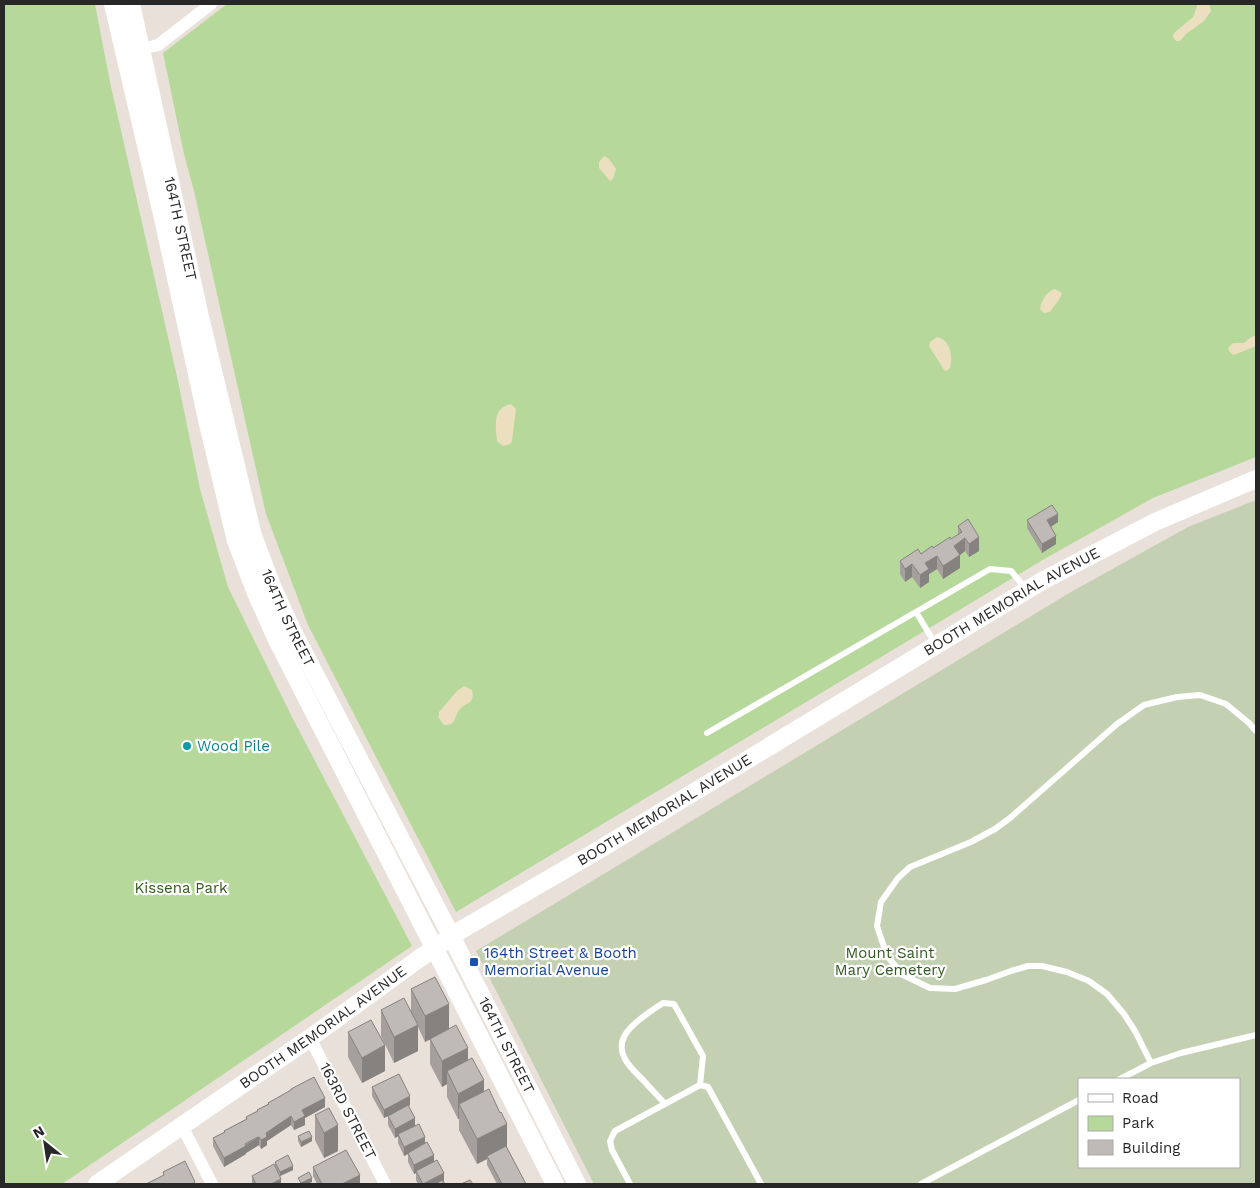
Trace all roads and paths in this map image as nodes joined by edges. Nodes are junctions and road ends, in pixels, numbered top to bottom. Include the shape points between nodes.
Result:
1 (113, 4) edge
2 (131, 4) edge
3 (211, 4) edge
4 (142, 49) junction
5 (125, 54) junction
6 (1256, 479) edge
7 (1027, 590) junction
8 (916, 612) junction
9 (936, 645) junction
10 (1256, 731) edge
11 (707, 733) dead end
12 (451, 937) junction
13 (434, 948) junction
14 (1256, 1035) edge
15 (310, 1038) junction
16 (1151, 1063) junction
17 (1122, 1078) edge
18 (700, 1084) junction
19 (1078, 1101) edge
20 (665, 1104) junction
21 (182, 1126) junction
22 (97, 1184) edge
23 (212, 1184) edge
24 (385, 1184) edge
25 (555, 1184) edge
26 (577, 1184) edge
27 (630, 1184) edge
28 (761, 1184) edge
29 (921, 1184) edge

1 - 5 street, 164TH STREET
2 - 4 street, 164TH STREET
3 - 4 street via 158,45
4 - 5 street
4 - 12 street, 164TH STREET via 200,317 253,536 293,632
5 - 13 street, 164TH STREET via 236,542 277,640
6 - 7 street, BOOTH MEMORIAL AVENUE via 1155,522
7 - 8 lane via 1011,571 990,569
7 - 9 street, BOOTH MEMORIAL AVENUE
8 - 9 lane
8 - 11 lane
9 - 12 street, BOOTH MEMORIAL AVENUE
10 - 16 lane via 1226,704 1200,695 1144,705 995,829 910,867 881,902 877,926 887,956 903,975 930,988 955,988 1028,966 1067,972 1089,981 1107,994 1128,1019
12 - 13 street, BOOTH MEMORIAL AVENUE
12 - 26 street, 164TH STREET
13 - 15 street, BOOTH MEMORIAL AVENUE
13 - 25 street, 164TH STREET
14 - 16 lane
15 - 21 street, BOOTH MEMORIAL AVENUE
15 - 24 street, 163RD STREET
16 - 17 lane
18 - 20 lane
18 - 20 lane via 703,1056 674,1004 663,1003 625,1035 622,1053 628,1065
18 - 28 lane via 708,1087
19 - 29 lane
20 - 27 lane via 616,1131 610,1141
21 - 22 street, BOOTH MEMORIAL AVENUE
21 - 23 street

